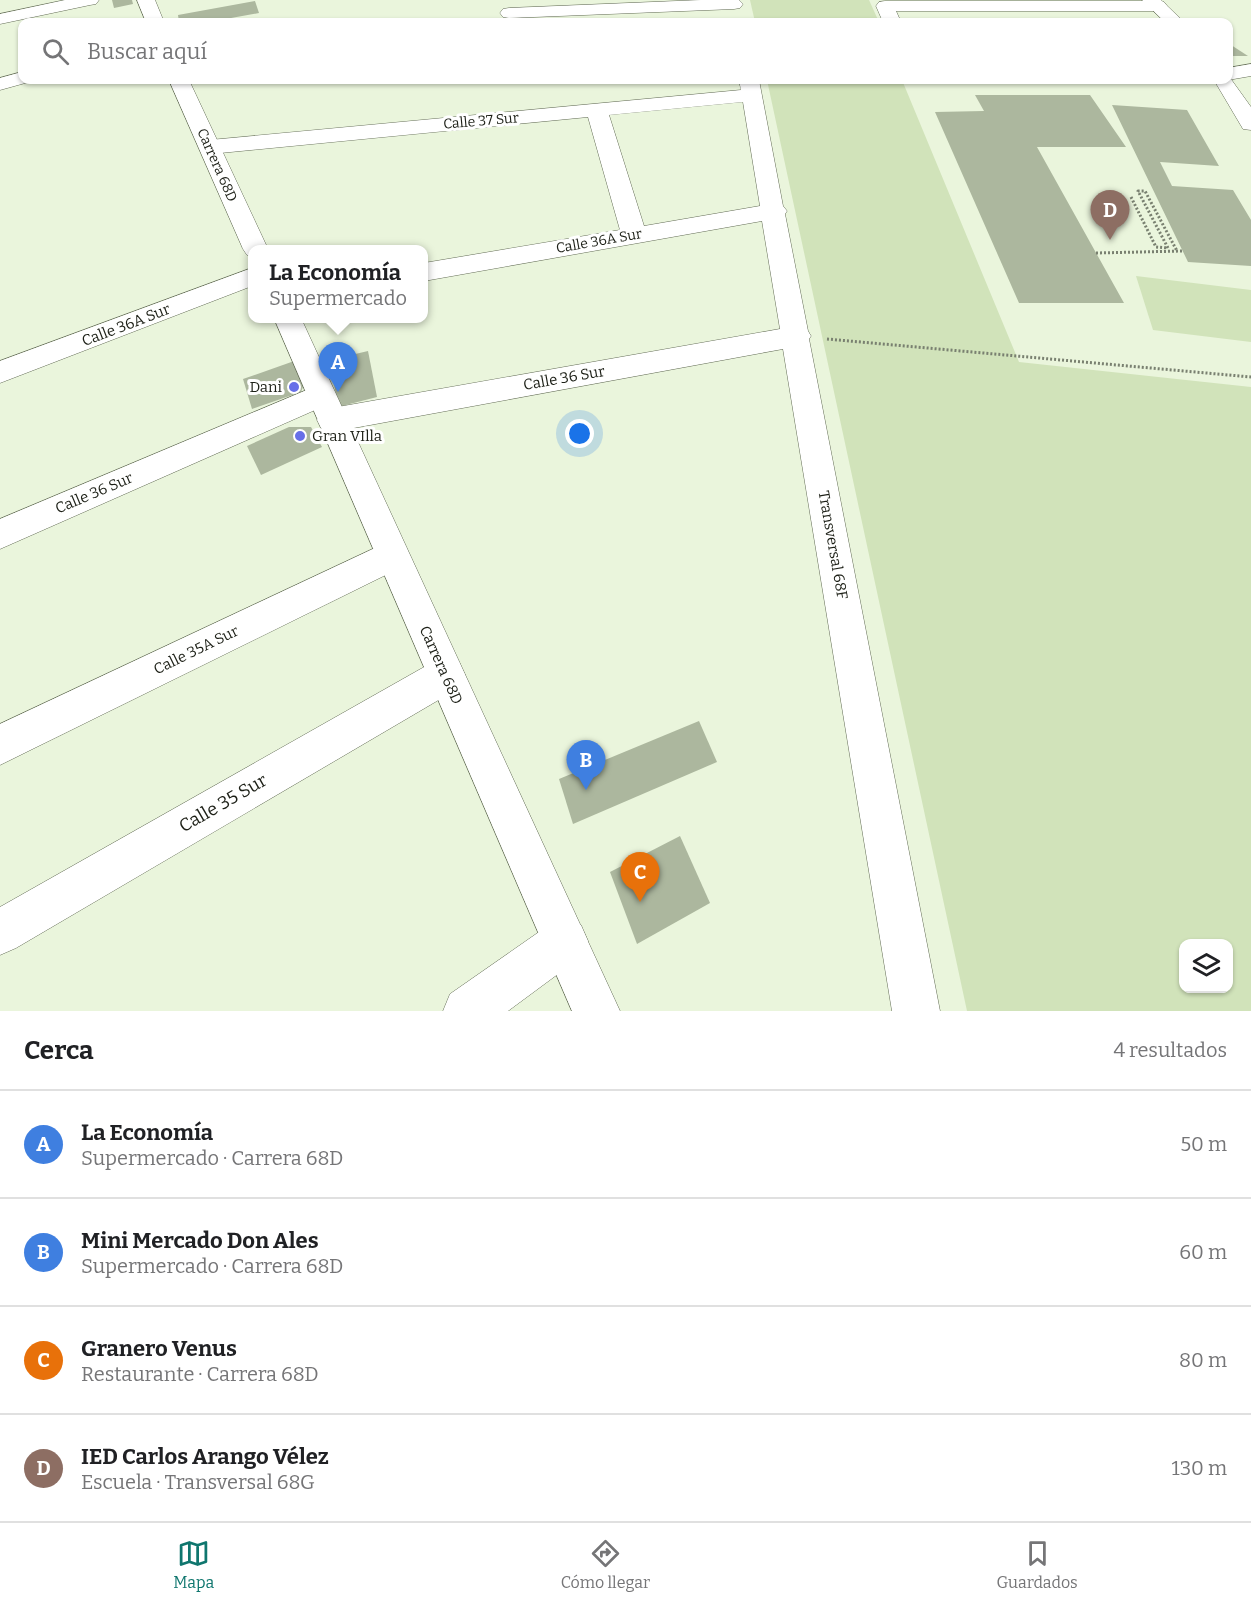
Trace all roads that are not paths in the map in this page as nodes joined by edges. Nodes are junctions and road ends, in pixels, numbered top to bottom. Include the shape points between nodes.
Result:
1 (90, 0) edge
2 (146, 0) edge
3 (734, 2) edge
4 (1154, 3) edge
5 (509, 12) edge
6 (888, 14) edge
7 (153, 18) edge
8 (737, 18) edge
9 (1171, 18) edge
10 (0, 19) edge
11 (1251, 70) edge
12 (1233, 73) edge
13 (18, 79) edge
14 (0, 84) edge
15 (181, 84) edge
16 (1226, 84) edge
17 (751, 87) edge
18 (597, 110) junction
19 (1251, 124) edge
20 (210, 147) junction
21 (775, 211) junction
22 (634, 236) junction
23 (254, 245) edge
24 (428, 271) edge
25 (248, 279) edge
26 (288, 323) edge
27 (796, 336) junction
28 (0, 372) edge
29 (327, 407) junction
30 (0, 534) edge
31 (392, 555) junction
32 (446, 675) junction
33 (0, 745) edge
34 (0, 932) edge
35 (565, 941) junction
36 (467, 1011) edge
37 (596, 1011) edge
38 (916, 1011) edge

1 - 10 street
2 - 7 street
3 - 5 street
3 - 8 street
4 - 6 street
4 - 9 street
11 - 12 street
13 - 14 street
15 - 20 street, Carrera 68D
16 - 19 street
17 - 18 street, Calle 37 Sur
17 - 21 street, Transversal 68F
18 - 20 street, Calle 37 Sur
18 - 22 street
20 - 23 street, Carrera 68D
21 - 22 street, Calle 36A Sur
21 - 27 street, Transversal 68F
22 - 24 street, Calle 36A Sur
25 - 28 street, Calle 36A Sur
26 - 29 street, Carrera 68D
27 - 29 street, Calle 36 Sur
27 - 38 street, Transversal 68F
29 - 30 street, Calle 36 Sur
29 - 31 street, Carrera 68D
31 - 32 street, Carrera 68D
31 - 33 street, Calle 35A Sur
32 - 34 street, Calle 35 Sur
32 - 35 street, Carrera 68D
35 - 36 street
35 - 37 street, Carrera 68D

